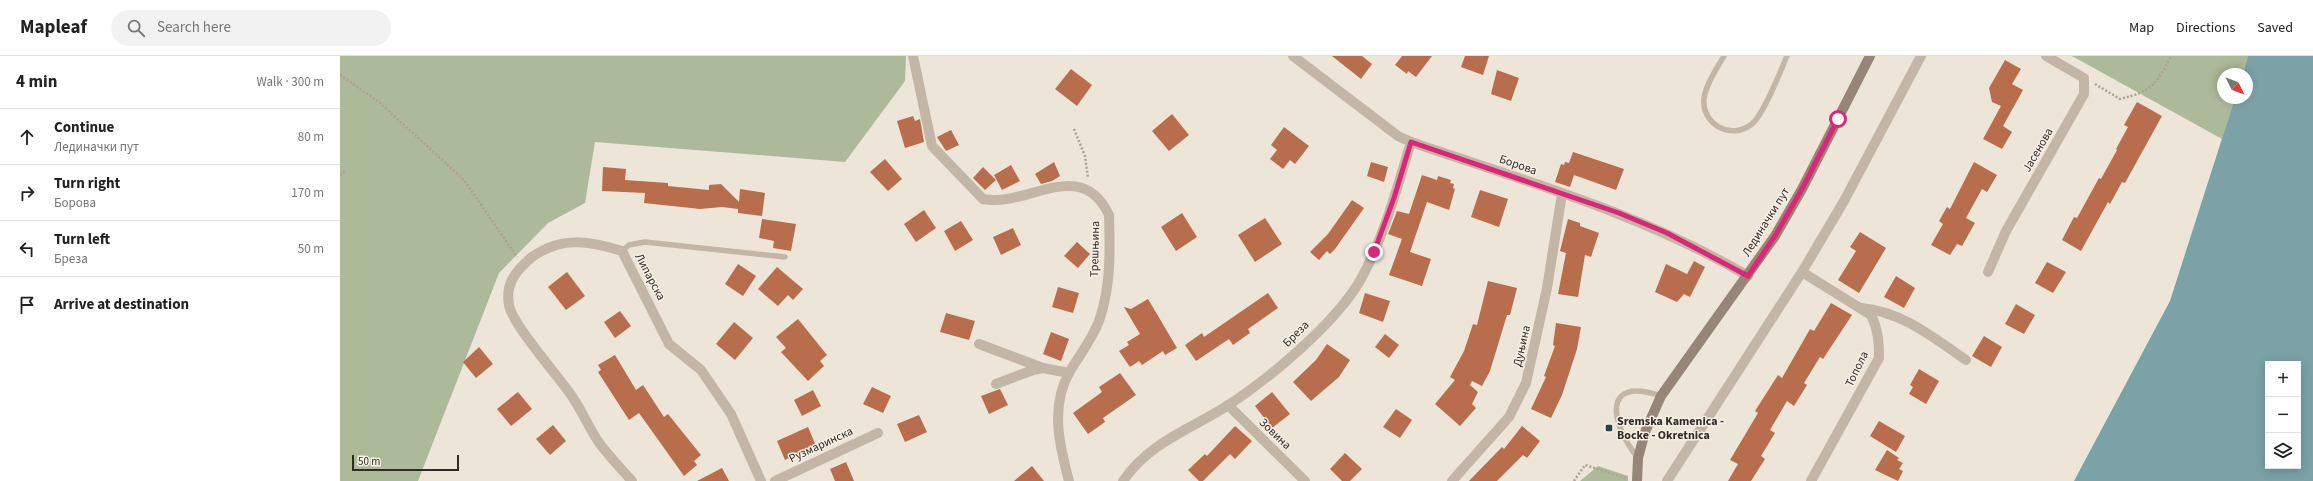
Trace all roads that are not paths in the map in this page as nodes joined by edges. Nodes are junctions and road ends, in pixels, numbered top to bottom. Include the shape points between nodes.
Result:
1 (913, 56) edge
2 (1294, 56) edge
3 (1724, 56) edge
4 (1787, 56) edge
5 (1870, 56) edge
6 (1920, 56) edge
7 (2046, 56) edge
8 (1411, 142) junction
9 (1562, 194) junction
10 (622, 251) junction
11 (785, 257) dead end
12 (1802, 272) junction
13 (1988, 272) dead end
14 (1748, 276) junction
15 (1861, 308) junction
16 (979, 344) dead end
17 (1966, 360) dead end
18 (1043, 368) junction
19 (1069, 373) junction
20 (996, 384) dead end
21 (1661, 396) junction
22 (1228, 405) junction
23 (878, 433) dead end
24 (1638, 458) junction
25 (632, 481) edge
26 (761, 481) edge
27 (775, 481) edge
28 (1069, 481) edge
29 (1123, 481) edge
30 (1305, 481) edge
31 (1452, 481) edge
32 (1637, 481) edge
33 (1668, 481) edge
34 (1811, 481) edge

1 - 19 street, Трешњина via 932,146 983,199 995,201 1049,188 1078,186 1104,204 1109,216 1107,292 1100,320
2 - 8 street, Борова via 1398,136
3 - 4 lane via 1705,96 1704,105 1712,122 1728,131 1737,131 1753,123 1759,115
5 - 14 main road, Лединачки пут via 1802,189
6 - 12 street via 1844,201
7 - 13 street, Јасенова via 2084,78 2084,94 2006,231
8 - 9 street, Борова
8 - 22 street, Бреза via 1374,252 1347,300 1283,365
9 - 14 street, Борова via 1619,213 1667,233
9 - 31 street, Дуњина via 1547,288 1526,383 1509,417
10 - 11 lane via 630,245 645,242
10 - 25 street, Липарска via 581,241 563,242 546,248 522,265 512,276 508,291 510,312 572,396 600,445
10 - 26 street, Липарска via 669,344 701,370 730,414
12 - 15 street, Топола
12 - 33 street
14 - 21 main road, Лединачки пут via 1681,365
15 - 17 street via 1876,309 1898,316
15 - 34 street, Топола via 1871,315 1877,327 1879,358
16 - 18 street
18 - 19 street
18 - 20 street
19 - 28 street, Трешњина via 1058,406 1057,422
21 - 24 main road, Лединачки пут via 1647,425
21 - 24 lane via 1634,390 1619,399 1615,409 1623,438
22 - 29 street, Бреза via 1152,449 1137,462
22 - 30 street, Зовина
23 - 27 street, Рузмаринска
24 - 32 main road, Лединачки пут

